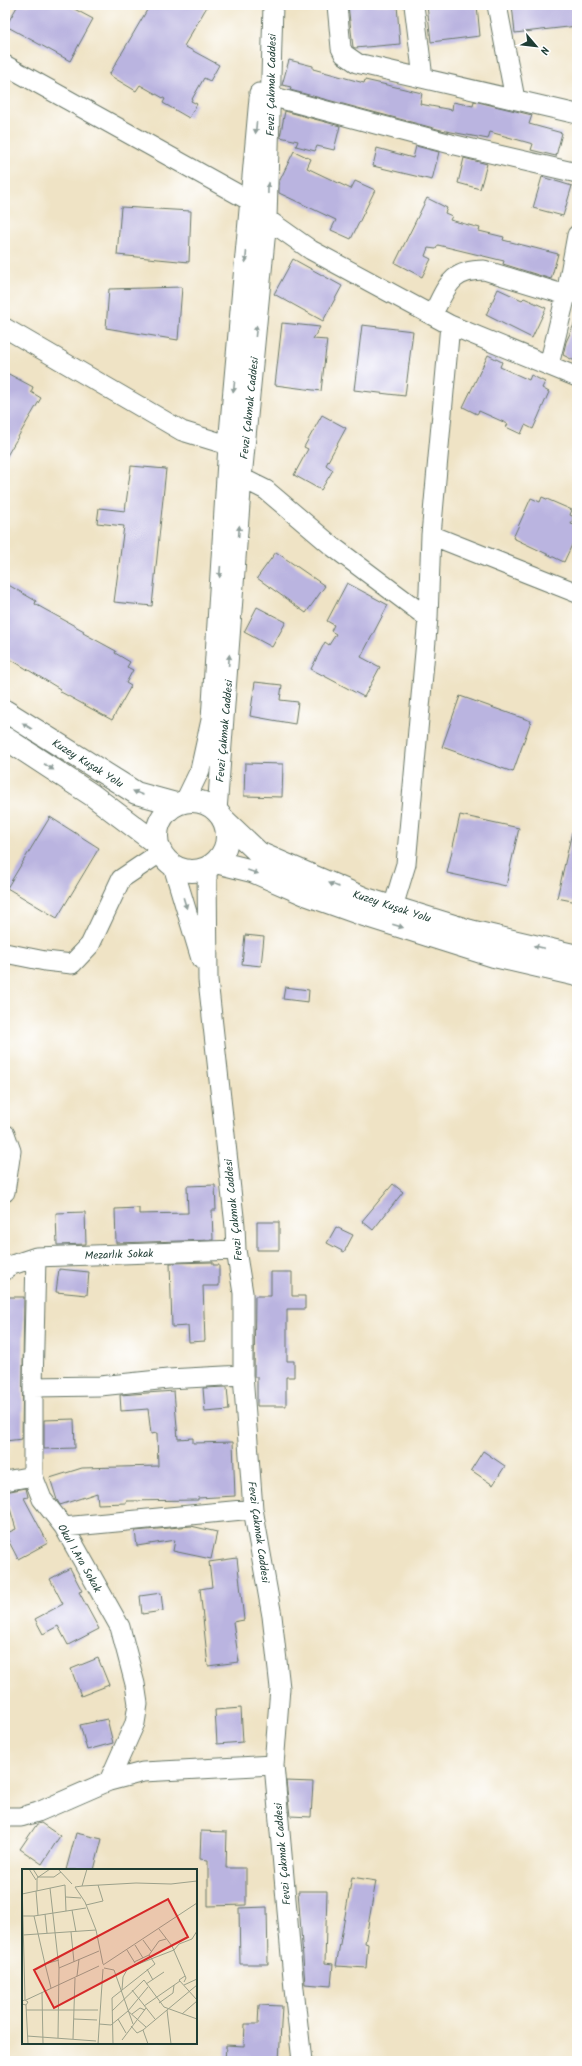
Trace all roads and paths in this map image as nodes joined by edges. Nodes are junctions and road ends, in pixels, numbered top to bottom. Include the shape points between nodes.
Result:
1 (264, 5) edge
2 (273, 5) edge
3 (337, 5) edge
4 (414, 5) edge
5 (497, 5) edge
6 (5, 65) edge
7 (423, 78) junction
8 (265, 94) junction
9 (515, 100) junction
10 (577, 114) edge
11 (577, 173) edge
12 (250, 201) junction
13 (268, 218) junction
14 (577, 235) edge
15 (566, 295) junction
16 (432, 315) junction
17 (450, 325) junction
18 (5, 328) edge
19 (549, 365) junction
20 (577, 377) edge
21 (228, 445) junction
22 (242, 478) junction
23 (431, 535) junction
24 (577, 593) edge
25 (428, 618) junction
26 (5, 711) edge
27 (5, 738) edge
28 (180, 803) junction
29 (221, 815) junction
30 (164, 854) junction
31 (212, 865) junction
32 (393, 907) junction
33 (5, 953) edge
34 (577, 956) edge
35 (577, 975) edge
36 (208, 980) junction
37 (5, 1134) edge
38 (5, 1192) edge
39 (236, 1250) junction
40 (36, 1257) junction
41 (5, 1270) edge
42 (243, 1375) junction
43 (32, 1387) junction
44 (33, 1476) junction
45 (5, 1480) edge
46 (253, 1509) junction
47 (64, 1528) junction
48 (274, 1765) junction
49 (110, 1781) junction
50 (5, 1817) edge
51 (302, 2061) edge

1 - 8 street
2 - 8 street, Fevzi Çakmak Caddesi
3 - 7 street via 341,48 349,58 357,63
4 - 7 street
5 - 9 street
6 - 12 street
7 - 9 street
8 - 11 street via 451,144
8 -> 12 street
13 -> 8 street, Fevzi Çakmak Caddesi
9 - 10 street
12 - 13 street
12 -> 21 street
13 - 16 street via 311,250
22 -> 13 street, Fevzi Çakmak Caddesi
14 - 15 street
15 - 16 street via 484,270 473,270 460,273 449,284
15 - 19 street
16 - 17 street
17 - 19 street
17 - 23 street
18 - 21 street via 182,431
19 - 20 street
21 -> 28 street via 210,727 200,770
22 - 25 street via 266,490 332,546
29 -> 22 street, Fevzi Çakmak Caddesi
23 - 24 street
23 - 25 street
25 - 32 street via 406,864
28 -> 26 main road, Kuzey Kuşak Yolu via 136,793
27 -> 30 main road via 92,794
28 - 29 main road via 197,800 208,804
28 - 30 main road via 164,814 157,829
29 - 31 main road via 227,831 227,842 223,853
32 -> 29 main road, Kuzey Kuşak Yolu via 259,853
30 - 31 main road via 190,871
30 - 33 street via 121,879 90,945 72,964
30 -> 36 street
31 -> 35 main road, Kuzey Kuşak Yolu via 252,871 361,914 494,956
31 - 36 street
34 -> 32 main road, Kuzey Kuşak Yolu via 470,931
36 - 39 street, Fevzi Çakmak Caddesi
37 - 38 street via 10,1151
39 - 40 street, Mezarlık Sokak
39 - 42 street, Fevzi Çakmak Caddesi via 243,1293
40 - 41 street, Mezarlık Sokak
40 - 43 street, Okul 1.Ara Sokak
42 - 43 street via 100,1386
42 - 46 street, Fevzi Çakmak Caddesi
43 - 44 street, Okul 1.Ara Sokak
44 - 45 street
44 - 47 street, Okul 1.Ara Sokak via 42,1500
46 - 47 street
46 - 48 street, Fevzi Çakmak Caddesi via 272,1616 280,1688
47 - 49 street, Okul 1.Ara Sokak via 120,1627 135,1684 138,1704 135,1723
48 - 49 street via 143,1772
48 - 51 street, Fevzi Çakmak Caddesi
49 - 50 street via 38,1812 21,1817

